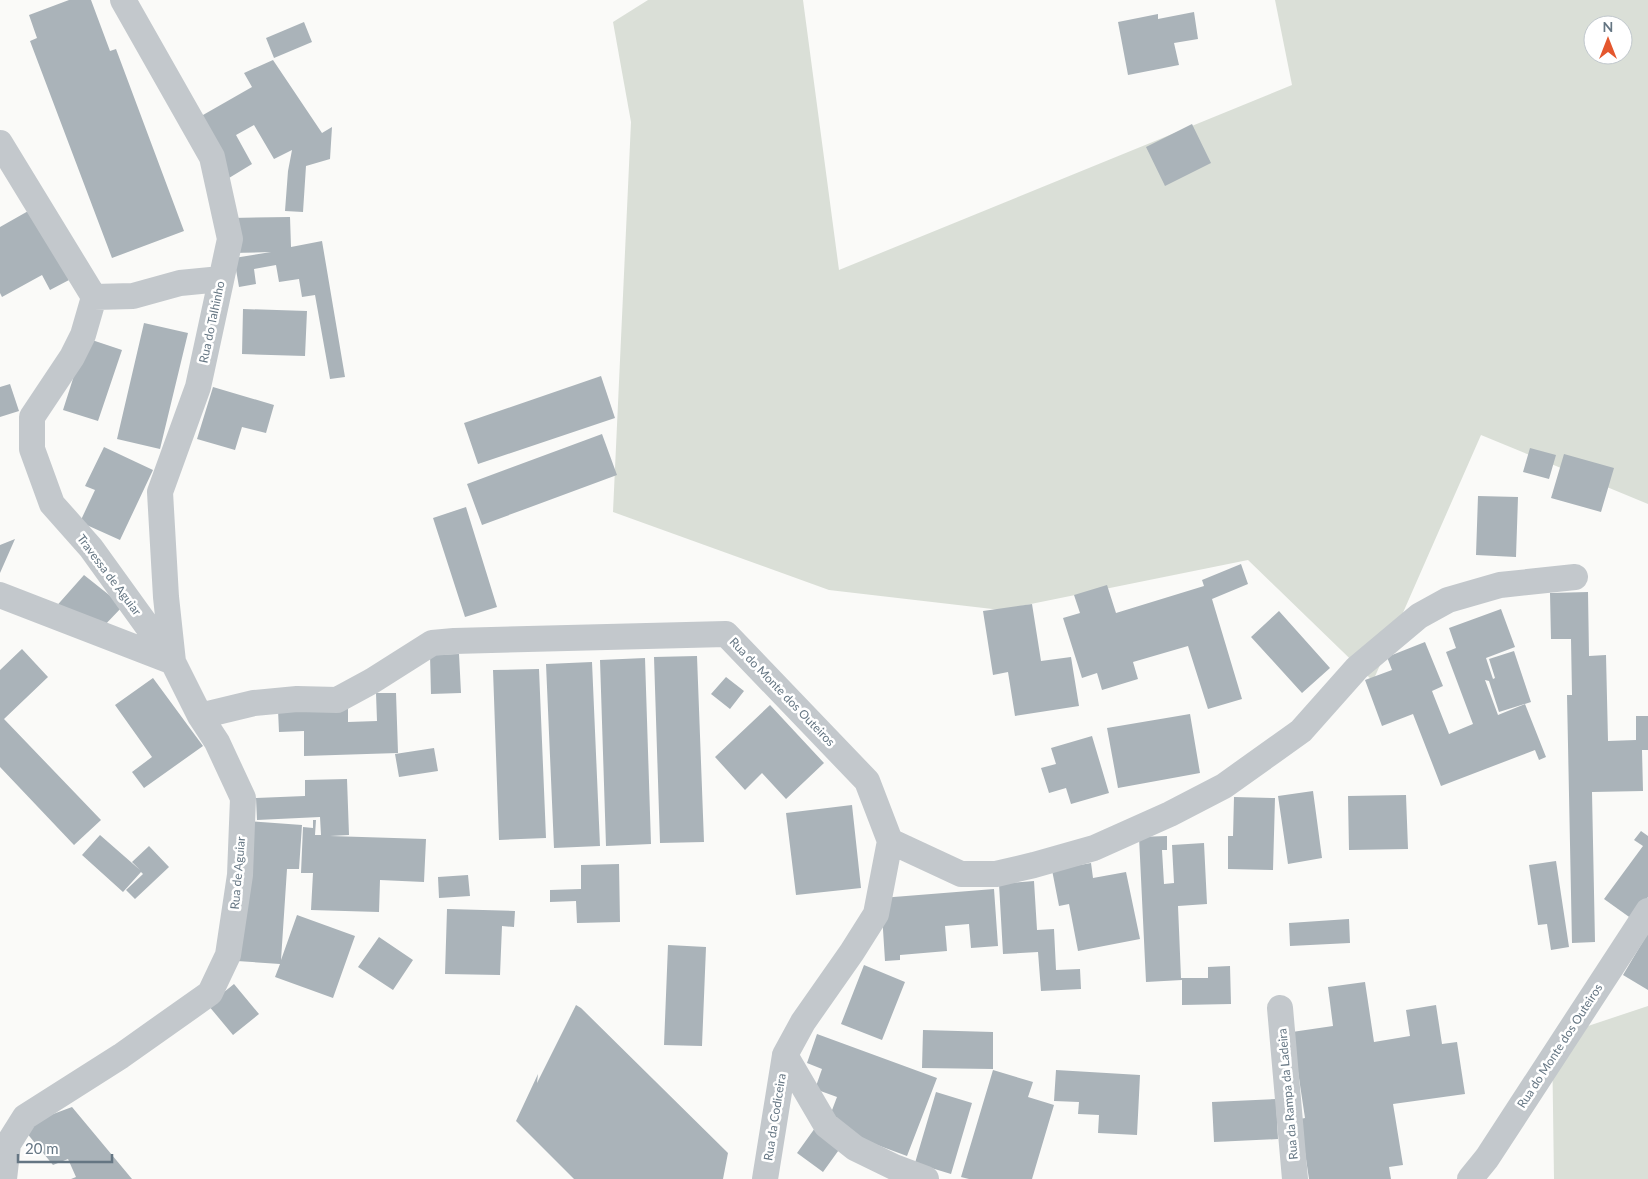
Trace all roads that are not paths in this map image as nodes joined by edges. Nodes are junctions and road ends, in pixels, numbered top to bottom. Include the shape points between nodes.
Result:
1 (123, 0) edge
2 (0, 143) edge
3 (221, 279) junction
4 (94, 297) junction
5 (1575, 578) dead end
6 (0, 595) edge
7 (173, 662) junction
8 (200, 716) junction
9 (890, 841) junction
10 (1648, 911) edge
11 (1280, 1008) dead end
12 (785, 1054) junction
13 (4, 1179) edge
14 (765, 1179) edge
15 (926, 1179) edge
16 (1295, 1179) edge
17 (1470, 1179) edge

1 - 3 street, Rua do Talhinho via 212,157 230,239
2 - 4 street
3 - 4 street via 180,283 133,296
3 - 7 street, Rua do Talhinho via 198,387 160,492
4 - 7 street, Travessa de Aguiar via 76,350 32,417 32,449 52,504 91,548
5 - 9 street via 1500,585 1448,600 1419,616 1357,668 1301,731 1232,780 1170,814 1094,848 996,874 961,874
6 - 7 street
7 - 8 street, Rua de Aguiar
8 - 9 street, Rua do Monte dos Outeiros via 254,703 337,700 432,643 726,634 867,781
8 - 13 street, Rua de Aguiar via 217,742 243,798 240,875 228,956 210,993 121,1056 25,1117 8,1144
9 - 12 street via 876,914
10 - 17 street, Rua do Monte dos Outeiros via 1487,1158
11 - 16 street, Rua da Rampa da Ladeira
12 - 14 street, Rua da Codiceira
12 - 15 street via 826,1125 855,1148

